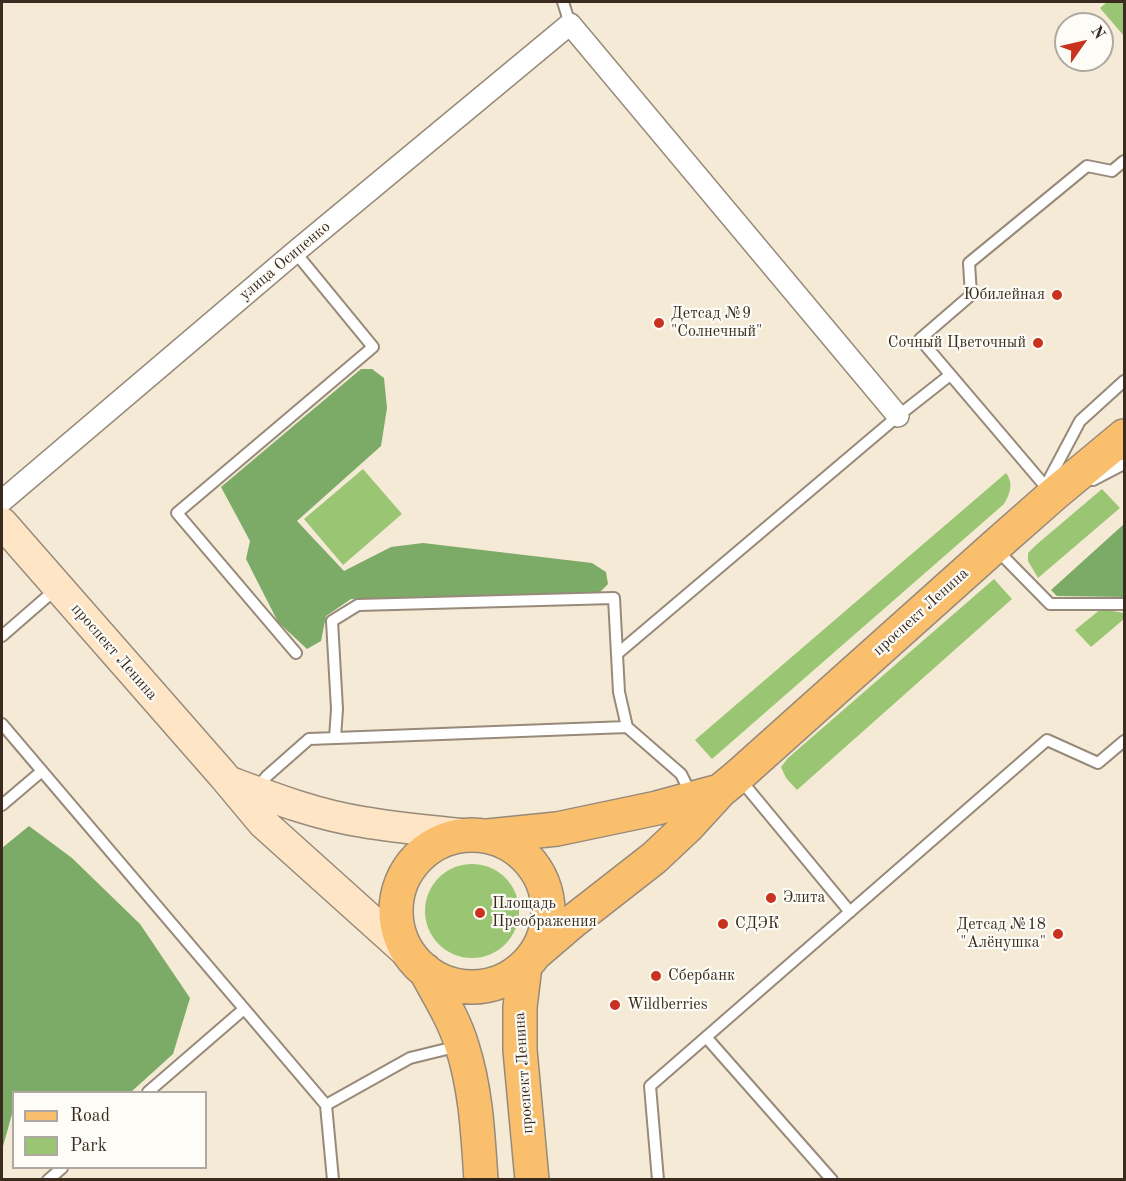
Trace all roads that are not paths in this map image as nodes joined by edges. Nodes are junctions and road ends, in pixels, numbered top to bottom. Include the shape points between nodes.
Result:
1 (563, 2) edge
2 (570, 24) junction
3 (1125, 160) edge
4 (295, 252) junction
5 (950, 375) junction
6 (1125, 381) edge
7 (898, 416) junction
8 (1125, 436) edge
9 (1125, 464) edge
10 (1064, 490) junction
11 (2, 501) edge
12 (2, 523) edge
13 (994, 547) junction
14 (57, 587) junction
15 (1125, 604) edge
16 (2, 636) edge
17 (296, 653) dead end
18 (617, 654) junction
19 (2, 724) edge
20 (627, 727) junction
21 (335, 738) junction
22 (1125, 741) edge
23 (42, 771) junction
24 (227, 780) junction
25 (717, 788) junction
26 (255, 791) junction
27 (2, 805) edge
28 (478, 836) junction
29 (850, 912) junction
30 (531, 959) junction
31 (418, 964) junction
32 (244, 1009) junction
33 (706, 1037) junction
34 (462, 1045) junction
35 (149, 1091) edge
36 (326, 1105) junction
37 (60, 1169) edge
38 (48, 1179) edge
39 (333, 1179) edge
40 (481, 1179) edge
41 (532, 1179) edge
42 (658, 1179) edge
43 (832, 1179) edge

1 - 2 lane
2 - 4 street, улица Осипенко
2 - 7 street
3 - 5 lane via 1112,171 1087,166 969,263 970,295 920,339
4 - 11 street, улица Осипенко
4 - 17 lane via 374,347 177,513
5 - 7 lane
5 - 10 lane
6 - 10 lane via 1080,421
7 - 18 lane
8 - 10 main road, проспект Ленина
9 - 10 lane
10 - 13 main road, проспект Ленина
12 - 14 main road, проспект Ленина
13 - 15 lane via 1050,604
13 - 25 main road, проспект Ленина
14 - 16 lane
14 - 24 main road, проспект Ленина
18 - 20 lane via 619,692
18 - 21 lane via 614,598 358,605 332,621
19 - 23 lane
20 - 21 lane
20 - 25 lane via 681,774
21 - 26 lane via 309,739
22 - 29 lane via 1098,763 1047,740
23 - 27 lane
23 - 32 lane
24 - 26 main road, проспект Ленина
24 - 31 main road, проспект Ленина via 263,823
25 - 28 main road, проспект Ленина via 657,808 557,829
25 - 29 lane
25 - 30 main road, проспект Ленина via 687,826 654,858
26 - 28 main road, проспект Ленина via 362,822
28 - 30 main road via 505,842 520,852 543,881 548,917 544,936
28 - 31 main road via 451,838 434,845 414,863 400,887 398,924 403,941
29 - 33 lane
30 - 31 main road via 510,977 476,987 440,980
30 - 41 main road, проспект Ленина via 520,1007 520,1050
31 - 34 main road, проспект Ленина via 448,1011
32 - 35 lane
32 - 36 lane
33 - 42 lane via 650,1086
33 - 43 lane
34 - 36 lane via 410,1058
34 - 40 main road, проспект Ленина via 476,1104
36 - 39 lane
37 - 38 lane

